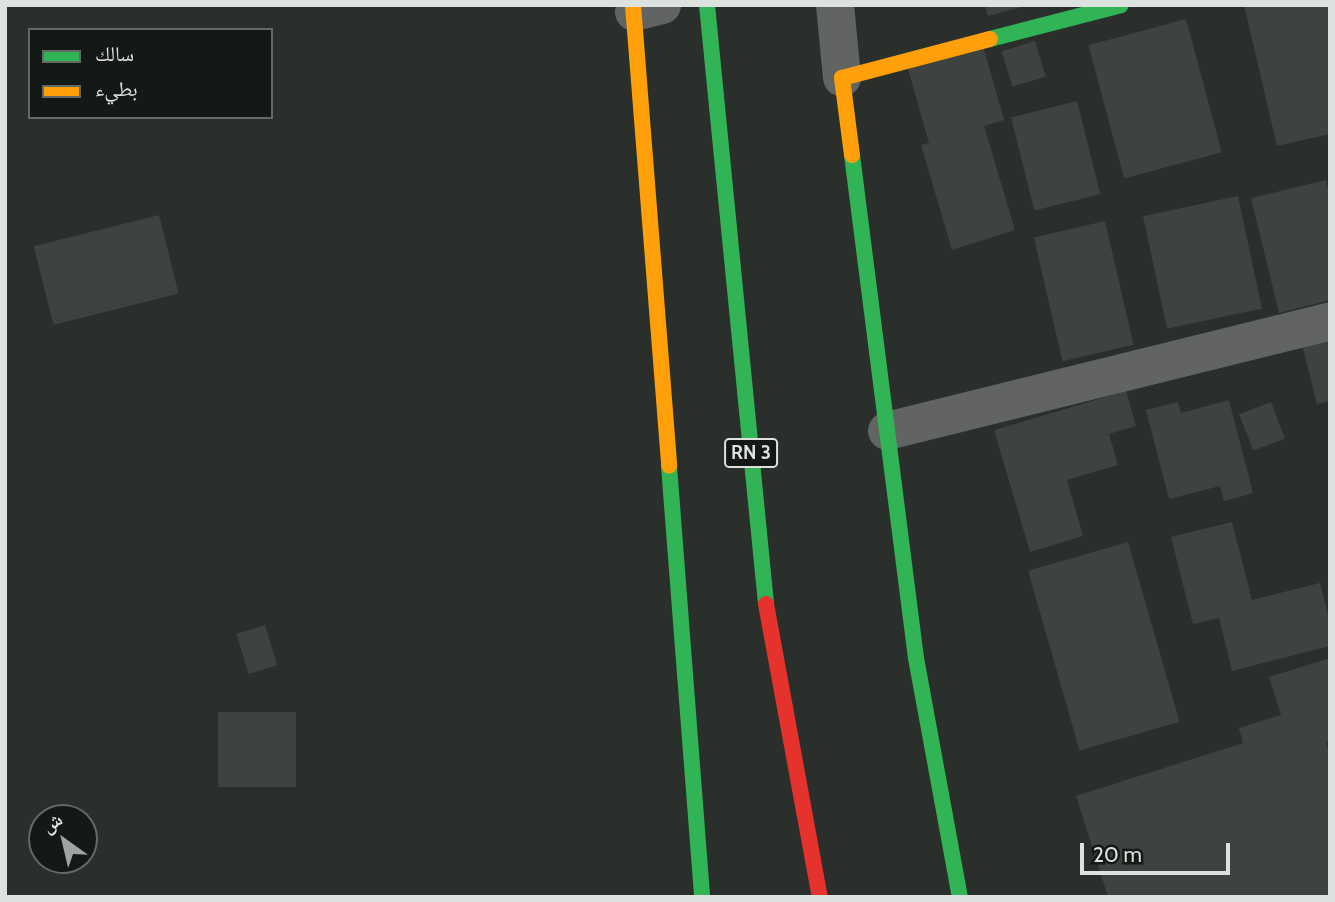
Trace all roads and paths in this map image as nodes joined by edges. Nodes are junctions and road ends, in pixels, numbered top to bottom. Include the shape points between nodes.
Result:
1 (707, 5) edge
2 (835, 5) edge
3 (1121, 5) edge
4 (643, 8) edge
5 (842, 78) junction
6 (1330, 321) edge
7 (887, 431) junction
8 (702, 897) edge
9 (820, 897) edge
10 (960, 897) edge

1 - 9 main road, RN 3 via 769,632
2 - 5 street
3 - 5 main road
4 - 8 main road
5 - 7 main road
6 - 7 street
7 - 10 main road via 916,658

